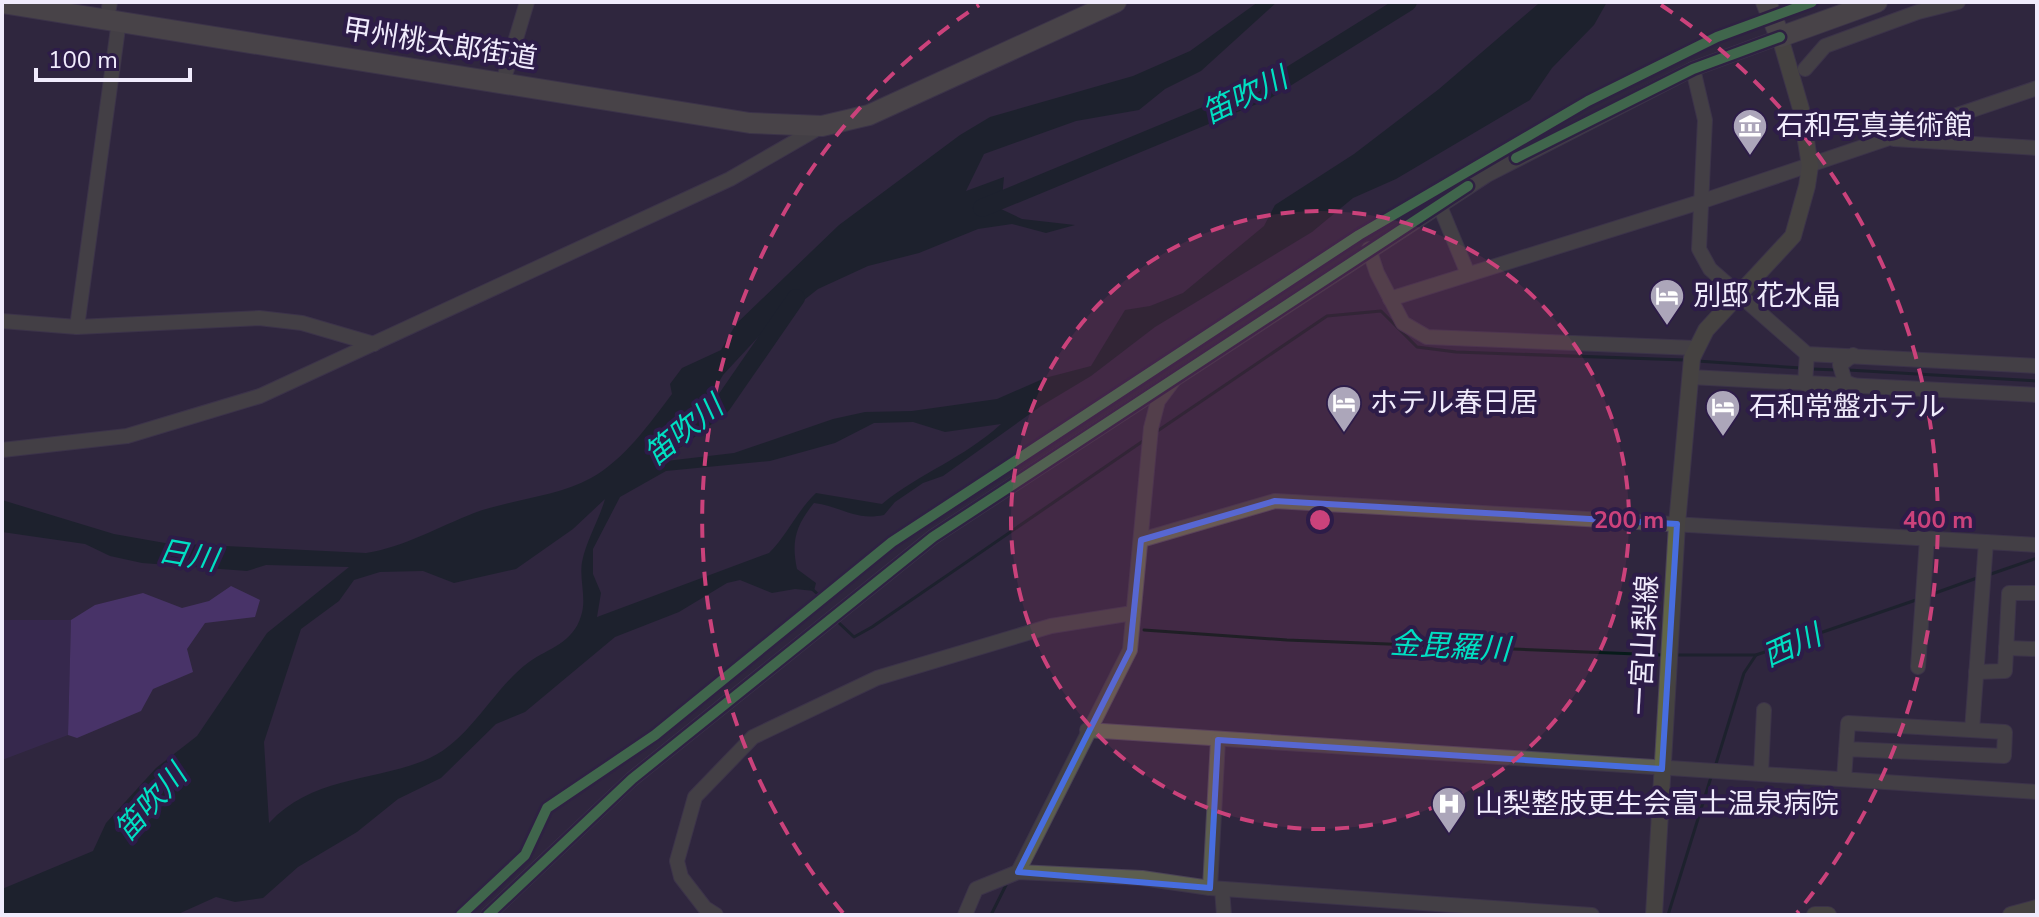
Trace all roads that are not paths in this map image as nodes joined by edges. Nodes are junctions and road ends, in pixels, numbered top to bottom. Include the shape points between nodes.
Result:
1 (527, 2) edge
2 (1116, 2) edge
3 (1877, 2) edge
4 (1931, 2) edge
5 (1958, 2) edge
6 (2, 3) edge
7 (1918, 12) junction
8 (112, 14) edge
9 (1773, 20) edge
10 (1693, 69) junction
11 (1805, 69) dead end
12 (503, 82) junction
13 (2037, 88) edge
14 (822, 126) junction
15 (1886, 139) junction
16 (2037, 148) edge
17 (1810, 166) junction
18 (1700, 202) junction
19 (1439, 204) junction
20 (1369, 249) junction
21 (1468, 274) junction
22 (1741, 295) junction
23 (1390, 299) junction
24 (2, 321) edge
25 (77, 327) junction
26 (374, 344) junction
27 (1853, 355) junction
28 (1692, 363) junction
29 (2037, 366) edge
30 (1806, 369) junction
31 (1178, 374) junction
32 (1856, 386) junction
33 (2037, 395) edge
34 (2, 450) edge
35 (1677, 524) junction
36 (1927, 539) junction
37 (1141, 540) junction
38 (1986, 542) junction
39 (2037, 545) edge
40 (2037, 593) edge
41 (1133, 613) junction
42 (2006, 648) junction
43 (2037, 649) edge
44 (1918, 667) dead end
45 (1976, 672) junction
46 (1764, 710) dead end
47 (1087, 730) junction
48 (1972, 730) junction
49 (1218, 740) junction
50 (1846, 749) junction
51 (1662, 769) junction
52 (1761, 773) junction
53 (1844, 779) junction
54 (2037, 792) edge
55 (1018, 872) junction
56 (1216, 889) junction
57 (2037, 908) edge
58 (1429, 909) edge
59 (488, 915) edge
60 (716, 915) edge
61 (965, 915) edge
62 (1224, 915) edge
63 (1592, 915) edge
64 (1654, 915) edge
65 (1815, 915) edge
66 (1828, 915) edge
67 (2011, 915) edge

1 - 12 street
2 - 14 highway, 甲州桃太郎街道 via 869,115
3 - 9 highway
4 - 7 street
5 - 7 street
6 - 8 highway, 甲州桃太郎街道
7 - 11 street via 1825,46
8 - 12 highway, 甲州桃太郎街道
8 - 25 street
9 - 10 street
9 - 17 main road via 1801,109
10 - 18 street via 1705,120
10 - 19 street via 1528,151
12 - 14 highway, 甲州桃太郎街道 via 750,123
13 - 15 street
14 - 26 street via 730,179
15 - 16 street
15 - 17 street
17 - 18 street
17 - 22 main road via 1793,236
18 - 21 street
18 - 22 street via 1699,249 1710,269
19 - 20 street
19 - 21 street
20 - 23 street
20 - 31 street
21 - 23 street
22 - 28 main road via 1706,330
22 - 30 street
23 - 28 street via 1403,323 1427,337
24 - 25 street
25 - 26 street via 259,318 302,323
26 - 34 street via 260,396 165,427 88,443
27 - 29 street
27 - 30 street
27 - 32 street via 1840,365 1845,382
28 - 30 street
28 - 35 main road, 一宮山梨線
30 - 32 street
31 - 37 street via 1158,401 1151,428
31 - 59 street via 933,537 842,607 632,779
32 - 33 street
35 - 36 street
35 - 37 street via 1275,501
35 - 51 main road, 一宮山梨線
36 - 38 street
36 - 44 street
37 - 41 street
38 - 39 street
38 - 45 street
40 - 42 street via 2009,593
41 - 47 street via 1130,650
41 - 60 street via 1051,626 877,678 753,737 695,797 677,861 681,877
42 - 43 street
42 - 45 street via 2005,671
45 - 48 street
46 - 52 street
47 - 49 street
47 - 55 street
48 - 50 street via 1848,723
48 - 50 street via 2005,732 2004,756
49 - 51 street
49 - 56 street
50 - 53 street
51 - 52 street
51 - 64 main road, 一宮山梨線
52 - 53 street
53 - 54 street
55 - 56 street via 1142,878
55 - 61 street via 976,889
56 - 58 street
56 - 62 street
57 - 67 main road
58 - 63 street
65 - 66 main road

